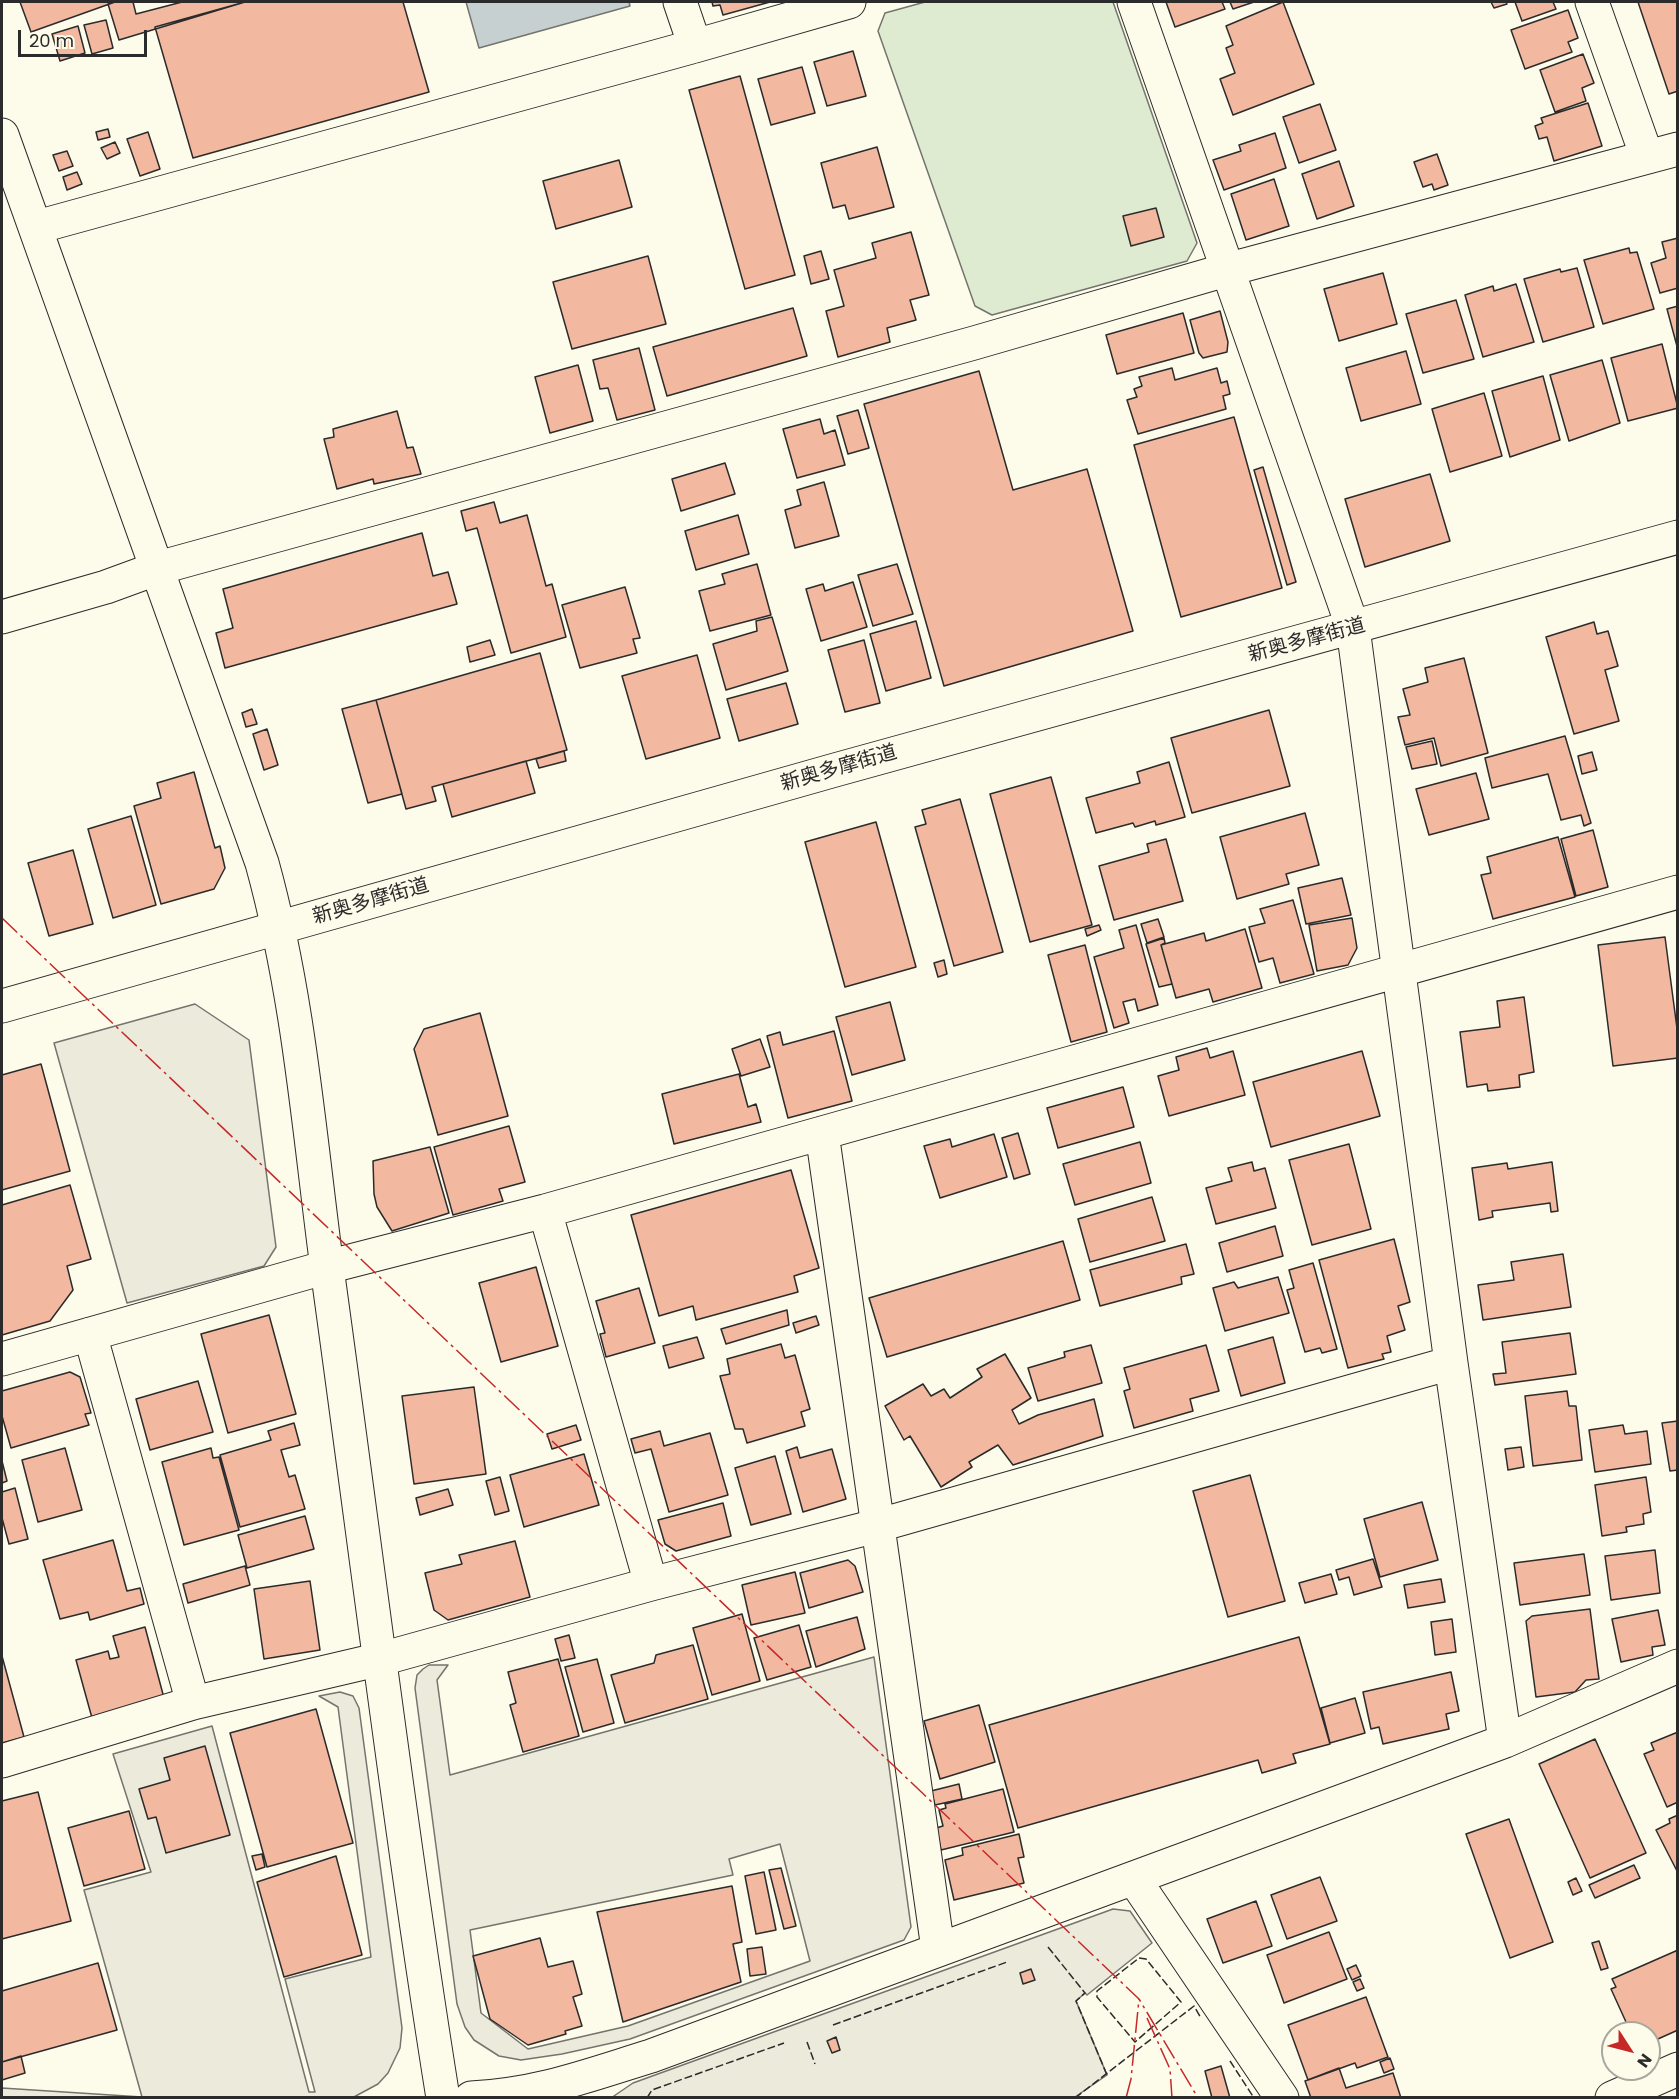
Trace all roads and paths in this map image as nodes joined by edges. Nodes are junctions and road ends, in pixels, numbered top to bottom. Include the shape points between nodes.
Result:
1 (680, 2) edge
2 (849, 2) edge
3 (1134, 2) edge
4 (1592, 2) edge
5 (695, 46) junction
6 (2, 135) edge
7 (1662, 153) edge
8 (37, 227) junction
9 (1227, 270) junction
10 (1677, 537) edge
11 (158, 567) junction
12 (2, 617) edge
13 (1353, 628) junction
14 (1677, 892) edge
15 (280, 928) junction
16 (1399, 969) junction
17 (2, 1006) edge
18 (822, 1133) junction
19 (545, 1211) junction
20 (327, 1267) junction
21 (90, 1334) junction
22 (2, 1359) edge
23 (1451, 1363) junction
24 (876, 1526) junction
25 (651, 1584) junction
26 (381, 1659) junction
27 (1677, 1666) edge
28 (193, 1703) junction
29 (1505, 1741) junction
30 (2, 1761) edge
31 (1134, 1879) junction
32 (938, 1949) junction
33 (1677, 2069) edge
34 (558, 2092) edge
35 (443, 2097) edge
36 (471, 2097) edge
37 (1282, 2097) edge
38 (1612, 2097) edge

1 - 5 street
2 - 5 street
3 - 9 street
4 - 7 street
5 - 8 street
6 - 8 street
7 - 9 street
8 - 11 street
9 - 11 street
9 - 13 street
10 - 13 street, 新奥多摩街道
11 - 12 street via 106,587
11 - 15 street via 262,863
13 - 15 street, 新奥多摩街道 via 823,773
13 - 16 street
14 - 16 street
15 - 17 street, 新奥多摩街道
15 - 20 street via 297,1018
16 - 18 street
16 - 23 street
18 - 19 street
18 - 24 street
19 - 20 street
19 - 25 street
20 - 21 street
20 - 26 street
21 - 22 street
21 - 28 street
23 - 24 street
23 - 29 street
24 - 25 street
24 - 32 street
25 - 26 street
26 - 28 street
26 - 35 street
27 - 29 street
28 - 30 street
29 - 31 street
31 - 32 street
31 - 37 street
32 - 34 street
33 - 38 street
34 - 36 street

